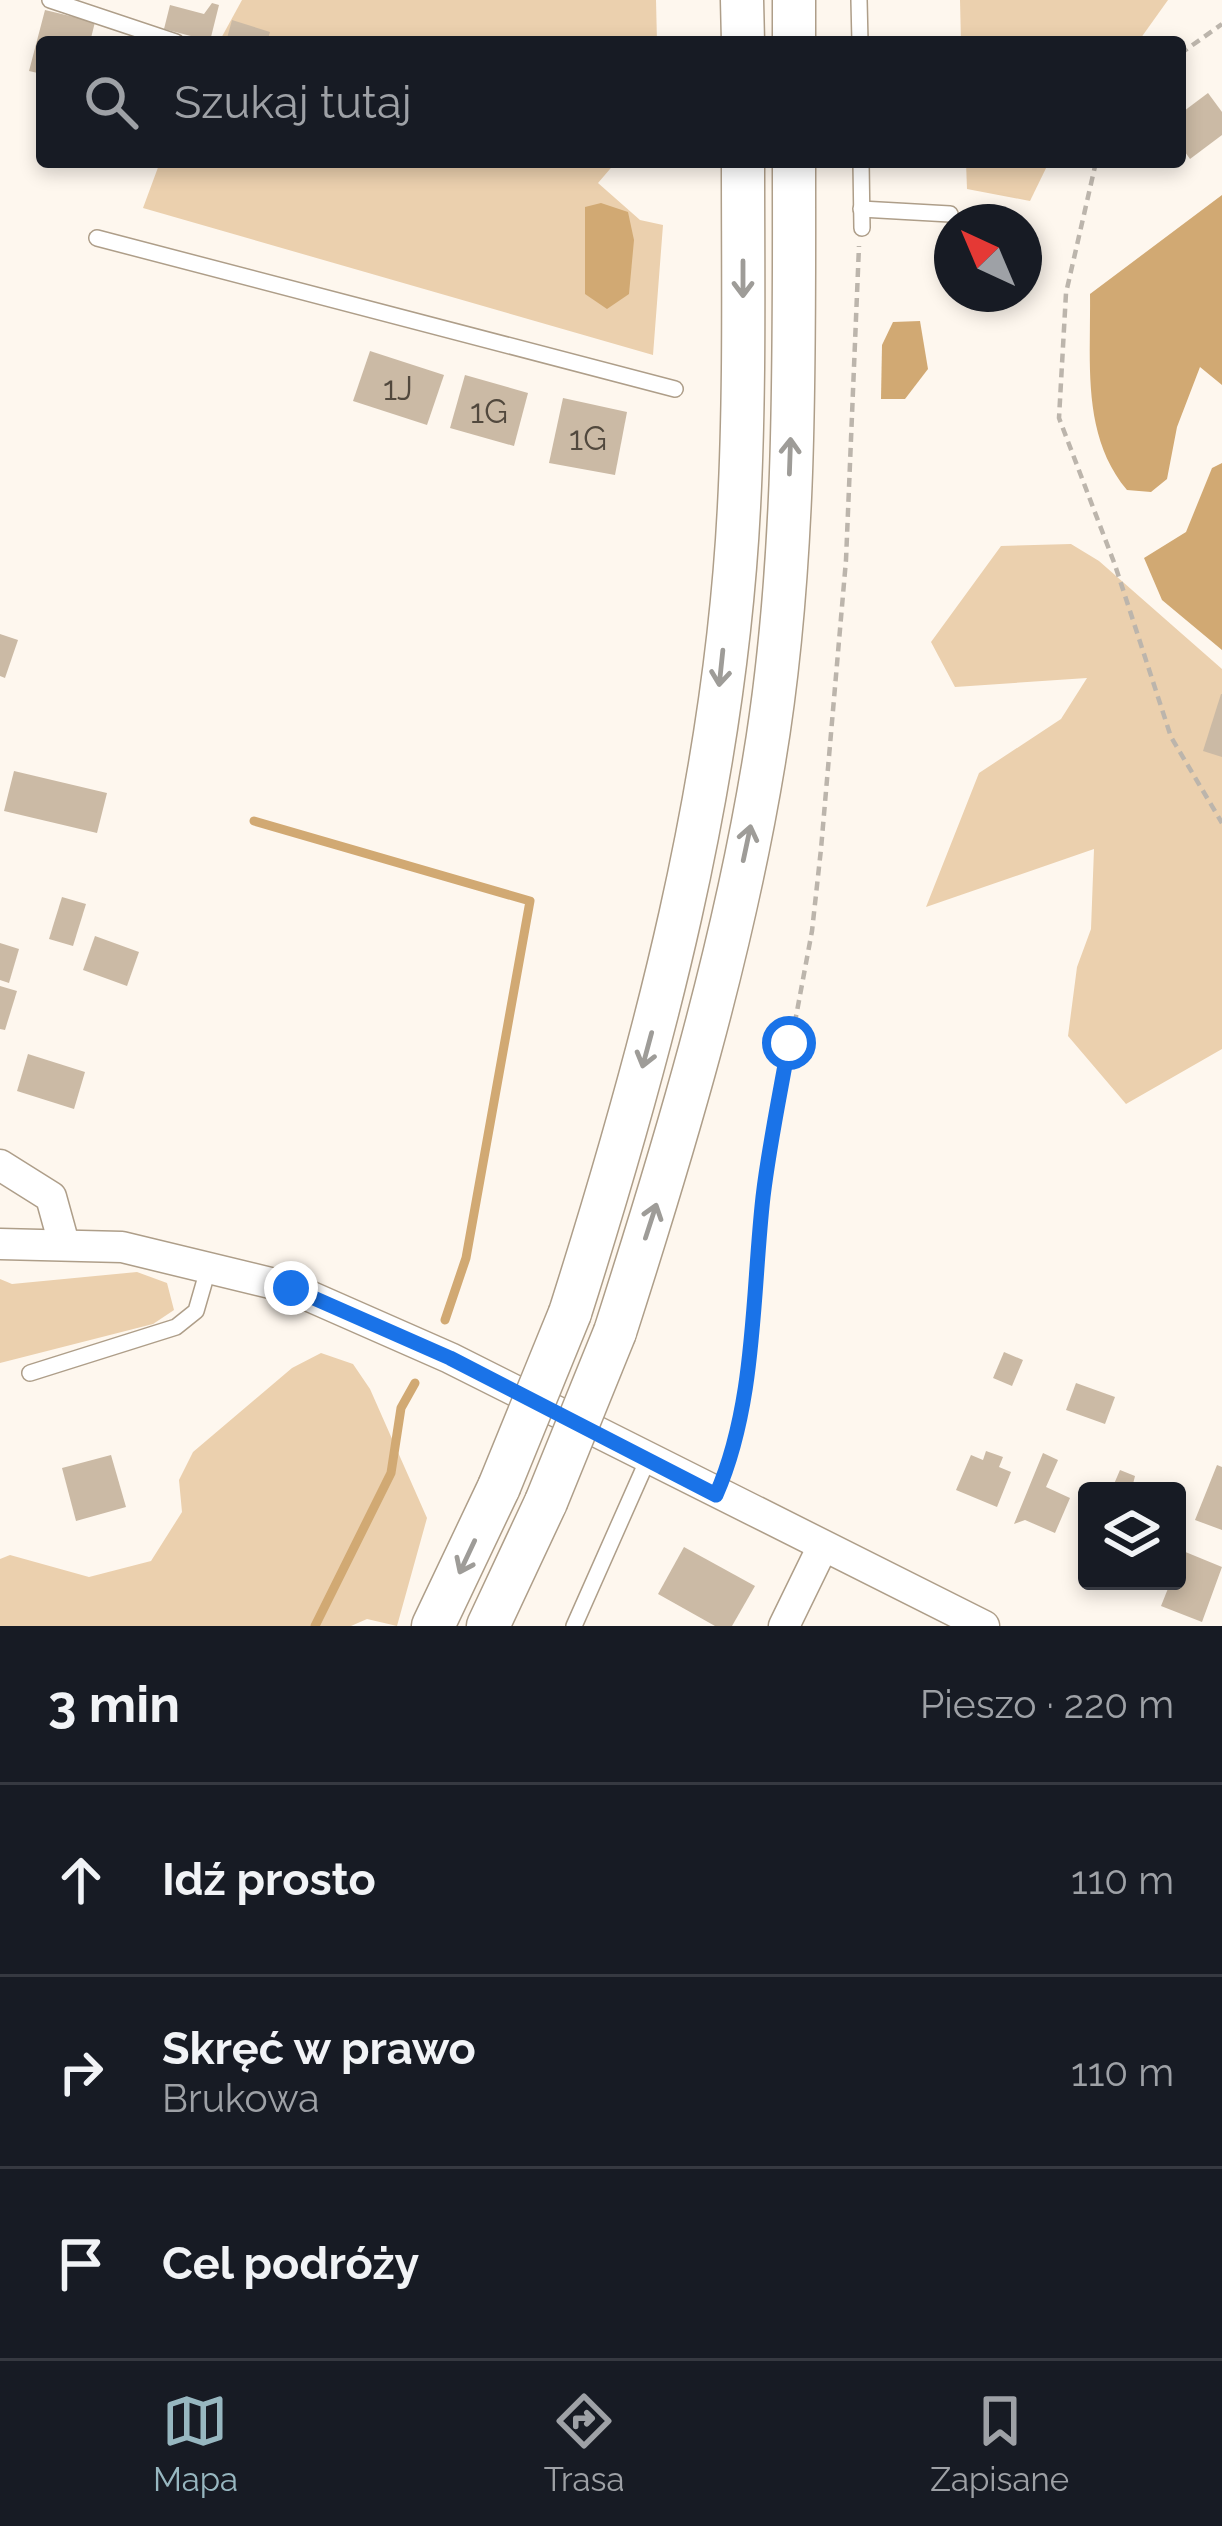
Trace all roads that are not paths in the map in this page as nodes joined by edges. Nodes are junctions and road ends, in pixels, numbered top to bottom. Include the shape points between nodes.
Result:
1 (50, 0) edge
2 (742, 0) edge
3 (794, 0) edge
4 (860, 0) edge
5 (158, 36) edge
6 (742, 36) edge
7 (794, 36) edge
8 (860, 36) edge
9 (743, 168) edge
10 (794, 168) edge
11 (861, 168) edge
12 (861, 209) junction
13 (934, 213) edge
14 (862, 228) road end
15 (97, 238) dead end
16 (675, 389) dead end
17 (0, 1165) edge
18 (0, 1244) edge
19 (64, 1244) junction
20 (209, 1266) junction
21 (30, 1373) dead end
22 (647, 1460) junction
23 (822, 1547) junction
24 (434, 1626) edge
25 (488, 1626) edge
26 (574, 1626) edge
27 (784, 1626) edge
28 (984, 1626) edge

1 - 5 lane
2 - 6 main road
3 - 7 main road
4 - 8 lane
9 -> 24 main road, bridge via 739,510 712,748 670,965 570,1313
25 -> 10 main road, bridge via 615,1332 723,959 764,758 788,522
11 - 12 lane
12 - 13 lane
12 - 14 lane
15 - 16 lane
17 - 19 street via 51,1196
18 - 19 street
19 - 20 street
20 - 21 lane via 196,1312 176,1327
20 - 22 street via 352,1314
22 - 23 street
22 - 26 lane
23 - 27 street
23 - 28 street

